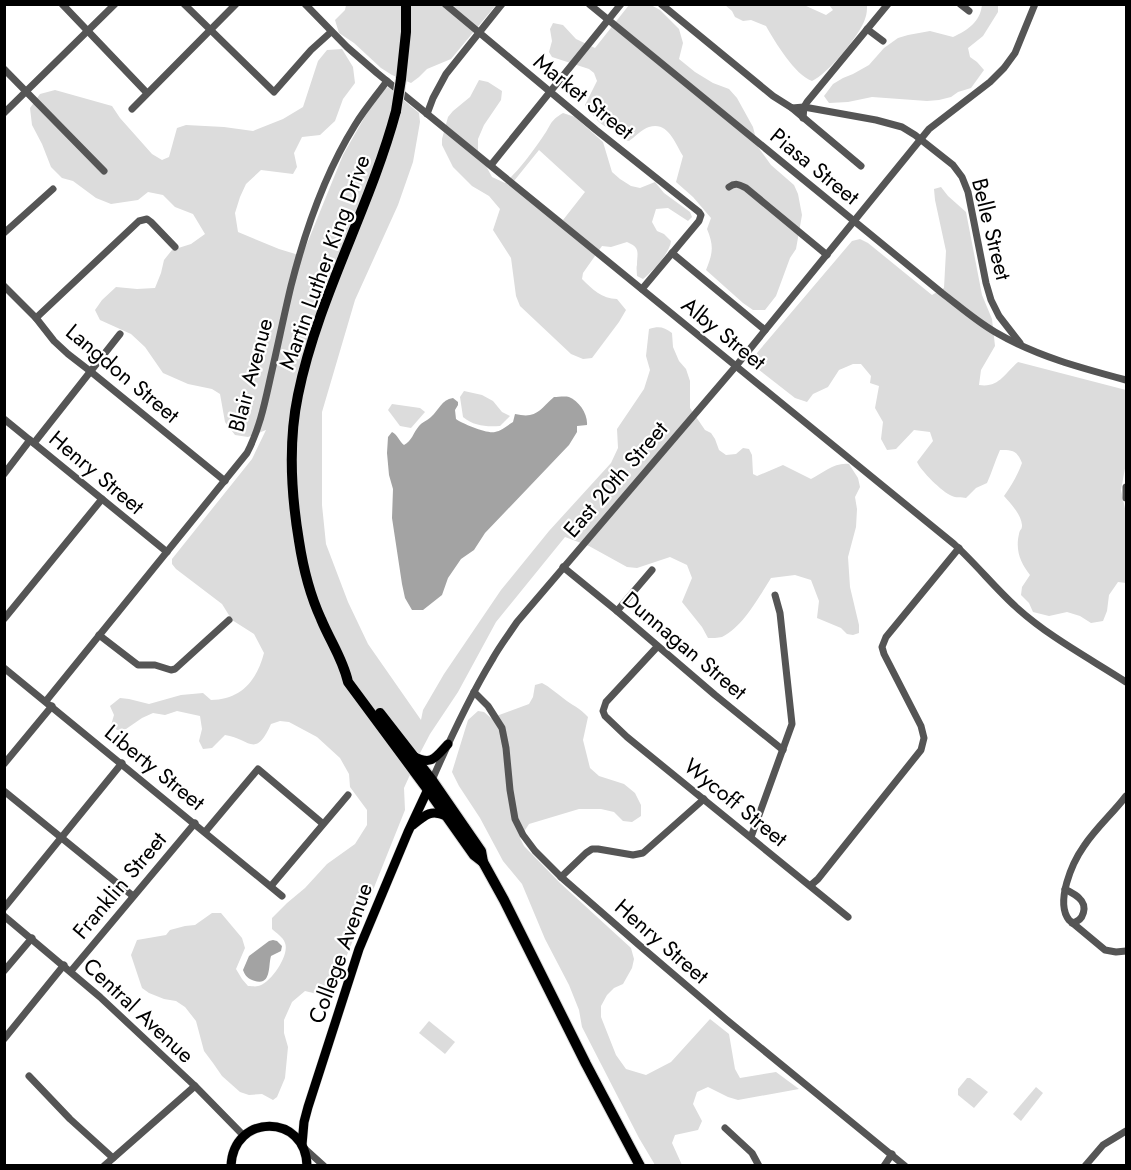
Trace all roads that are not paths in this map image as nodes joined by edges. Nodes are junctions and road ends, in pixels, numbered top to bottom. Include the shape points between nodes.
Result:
1 (62, 4) edge
2 (114, 4) edge
3 (184, 4) edge
4 (236, 4) edge
5 (305, 4) edge
6 (406, 4) edge
7 (445, 4) edge
8 (502, 4) edge
9 (589, 4) edge
10 (621, 4) edge
11 (662, 4) edge
12 (888, 4) edge
13 (960, 4) edge
14 (1035, 4) edge
15 (969, 11) dead end
16 (608, 21) junction
17 (867, 29) junction
18 (87, 31) junction
19 (210, 31) junction
20 (331, 32) junction
21 (479, 33) junction
22 (883, 41) dead end
23 (4, 69) edge
24 (387, 81) junction
25 (26, 92) junction
26 (551, 92) junction
27 (147, 93) junction
28 (804, 107) junction
29 (792, 108) junction
30 (132, 109) dead end
31 (4, 112) edge
32 (427, 114) junction
33 (803, 118) junction
34 (921, 140) junction
35 (491, 165) junction
36 (861, 166) dead end
37 (104, 171) dead end
38 (729, 187) dead end
39 (53, 189) dead end
40 (854, 221) junction
41 (4, 233) edge
42 (175, 247) dead end
43 (672, 253) junction
44 (827, 255) junction
45 (4, 286) edge
46 (642, 290) junction
47 (36, 318) junction
48 (765, 330) junction
49 (120, 334) dead end
50 (1024, 347) junction
51 (736, 366) junction
52 (90, 371) junction
53 (1126, 380) edge
54 (4, 419) edge
55 (32, 442) junction
56 (4, 474) edge
57 (225, 481) junction
58 (1126, 487) edge
59 (1126, 498) edge
60 (102, 499) junction
61 (958, 548) junction
62 (166, 552) junction
63 (563, 567) junction
64 (652, 570) dead end
65 (775, 596) dead end
66 (617, 611) junction
67 (4, 619) edge
68 (229, 620) dead end
69 (99, 635) junction
70 (657, 647) junction
71 (4, 668) edge
72 (345, 668) junction
73 (1126, 682) edge
74 (474, 692) junction
75 (49, 704) junction
76 (448, 744) junction
77 (783, 750) junction
78 (413, 756) junction
79 (122, 763) junction
80 (4, 764) edge
81 (430, 785) junction
82 (4, 790) edge
83 (348, 795) dead end
84 (1126, 796) edge
85 (704, 799) junction
86 (446, 816) junction
87 (195, 823) junction
88 (322, 824) junction
89 (409, 828) junction
90 (205, 832) junction
91 (61, 837) junction
92 (751, 837) junction
93 (483, 862) junction
94 (561, 877) junction
95 (811, 885) junction
96 (271, 886) junction
97 (1065, 889) junction
98 (133, 896) junction
99 (282, 896) dead end
100 (4, 908) edge
101 (4, 916) edge
102 (848, 917) dead end
103 (1072, 923) junction
104 (32, 938) junction
105 (1126, 951) edge
106 (64, 965) junction
107 (4, 971) edge
108 (70, 971) junction
109 (4, 1039) edge
110 (29, 1076) dead end
111 (195, 1086) junction
112 (304, 1122) junction
113 (725, 1128) dead end
114 (287, 1131) junction
115 (1126, 1131) edge
116 (244, 1136) junction
117 (303, 1146) junction
118 (892, 1154) junction
119 (112, 1158) junction
120 (104, 1166) edge
121 (231, 1166) edge
122 (307, 1166) edge
123 (324, 1166) edge
124 (640, 1166) edge
125 (759, 1166) edge
126 (884, 1166) edge
127 (905, 1166) edge
128 (1085, 1166) edge

1 - 18 street
2 - 18 street
3 - 19 street
4 - 19 street
5 - 20 street, Alby Street
6 - 72 highway, Martin Luther King Drive, bridge via 396,111 318,326 294,420 293,491 302,556 312,596
7 - 21 street, Market Street
8 - 21 street
9 - 16 street, Piasa Street
10 - 16 street
11 - 29 street
12 - 17 street
13 - 15 street
14 - 34 street, East 20th Street via 1004,68 939,120
16 - 26 street
16 - 40 street, Piasa Street
17 - 22 street
17 - 28 street
18 - 25 street
18 - 27 street
19 - 20 street via 274,92
19 - 27 street
20 - 24 street, Alby Street
21 - 26 street, Market Street
21 - 32 street via 441,83
23 - 25 street
24 - 32 street, Alby Street
24 - 57 street, Blair Avenue via 356,123 328,177 295,273 258,427 247,453
25 - 31 street
25 - 37 street
26 - 35 street
26 - 43 street, Market Street via 701,215
27 - 30 street
28 - 29 street, Belle Street
28 - 33 street
28 - 34 street, Belle Street via 894,124
29 - 33 street
32 - 35 street, Alby Street
33 - 36 street
34 - 40 street, East 20th Street
34 - 50 street, Belle Street via 947,159 962,177 991,300
35 - 46 street, Alby Street
38 - 44 street via 738,184 746,188
39 - 41 street
40 - 44 street, East 20th Street
40 - 50 street, Piasa Street via 976,319
42 - 47 street via 151,222 143,219
43 - 46 street
43 - 48 street
44 - 48 street, East 20th Street
45 - 47 street, Langdon Street
46 - 51 street, Alby Street
47 - 52 street, Langdon Street via 54,341
48 - 51 street, East 20th Street
49 - 52 street
50 - 53 street, Belle Street
51 - 61 street, Alby Street
51 - 63 street, East 20th Street
52 - 55 street
52 - 57 street, Langdon Street
54 - 55 street, Henry Street
55 - 56 street
55 - 60 street, Henry Street
57 - 62 street, Blair Avenue
58 - 59 street
60 - 62 street, Henry Street
60 - 67 street
61 - 73 street, Alby Street via 1024,614
61 - 95 street via 882,647 923,731 921,750
62 - 69 street, Blair Avenue
63 - 66 street, Dunnagan Street
63 - 74 street, East 20th Street via 517,622
64 - 66 street
65 - 77 street via 792,717
66 - 70 street, Dunnagan Street
68 - 69 street via 171,670 138,665
69 - 75 street, Blair Avenue
70 - 77 street, Dunnagan Street
70 - 85 street, Wycoff Street via 606,702 603,711 627,737
71 - 75 street, Liberty Street
72 - 78 highway
72 - 81 highway via 348,682
74 - 76 street, East 20th Street
74 - 94 street, Henry Street via 488,706 504,734 518,827
75 - 79 street, Liberty Street
75 - 80 street, Blair Avenue
76 - 78 main road via 432,760
76 - 81 street, East 20th Street
77 - 92 street
78 - 81 highway
79 - 87 street, Liberty Street
79 - 91 street
81 - 86 highway
81 - 89 main road, College Avenue
81 - 93 highway via 481,850
82 - 91 street
83 - 88 street
84 - 97 street via 1082,849
85 - 92 street, Wycoff Street
85 - 94 street via 643,853 592,849
86 - 89 main road via 427,813
86 - 93 highway
87 - 90 street, Liberty Street
87 - 98 street, Franklin Street
88 - 90 street via 258,769
88 - 96 street
89 - 112 main road, College Avenue via 359,949
90 - 96 street, Liberty Street
91 - 98 street
91 - 100 street
92 - 95 street, Wycoff Street
93 - 124 highway
94 - 118 street, Henry Street via 728,1021
95 - 102 street, Wycoff Street
96 - 99 street, Liberty Street
97 - 103 street via 1065,915
97 - 103 street via 1083,904 1080,920
98 - 108 street, Franklin Street
101 - 104 street, Central Avenue
103 - 105 street via 1106,950
104 - 106 street, Central Avenue
104 - 107 street
106 - 108 street, Central Avenue
106 - 109 street, Franklin Street
108 - 111 street, Central Avenue
110 - 119 street
111 - 116 street, Central Avenue
111 - 119 street
112 - 114 main road
112 - 117 main road, College Avenue
113 - 125 street via 752,1153
114 - 116 main road via 264,1126
114 - 117 main road
115 - 128 street via 1103,1145
116 - 121 main road via 236,1146
117 - 122 main road, College Avenue
117 - 123 street
118 - 126 street
118 - 127 street, Henry Street
119 - 120 street

